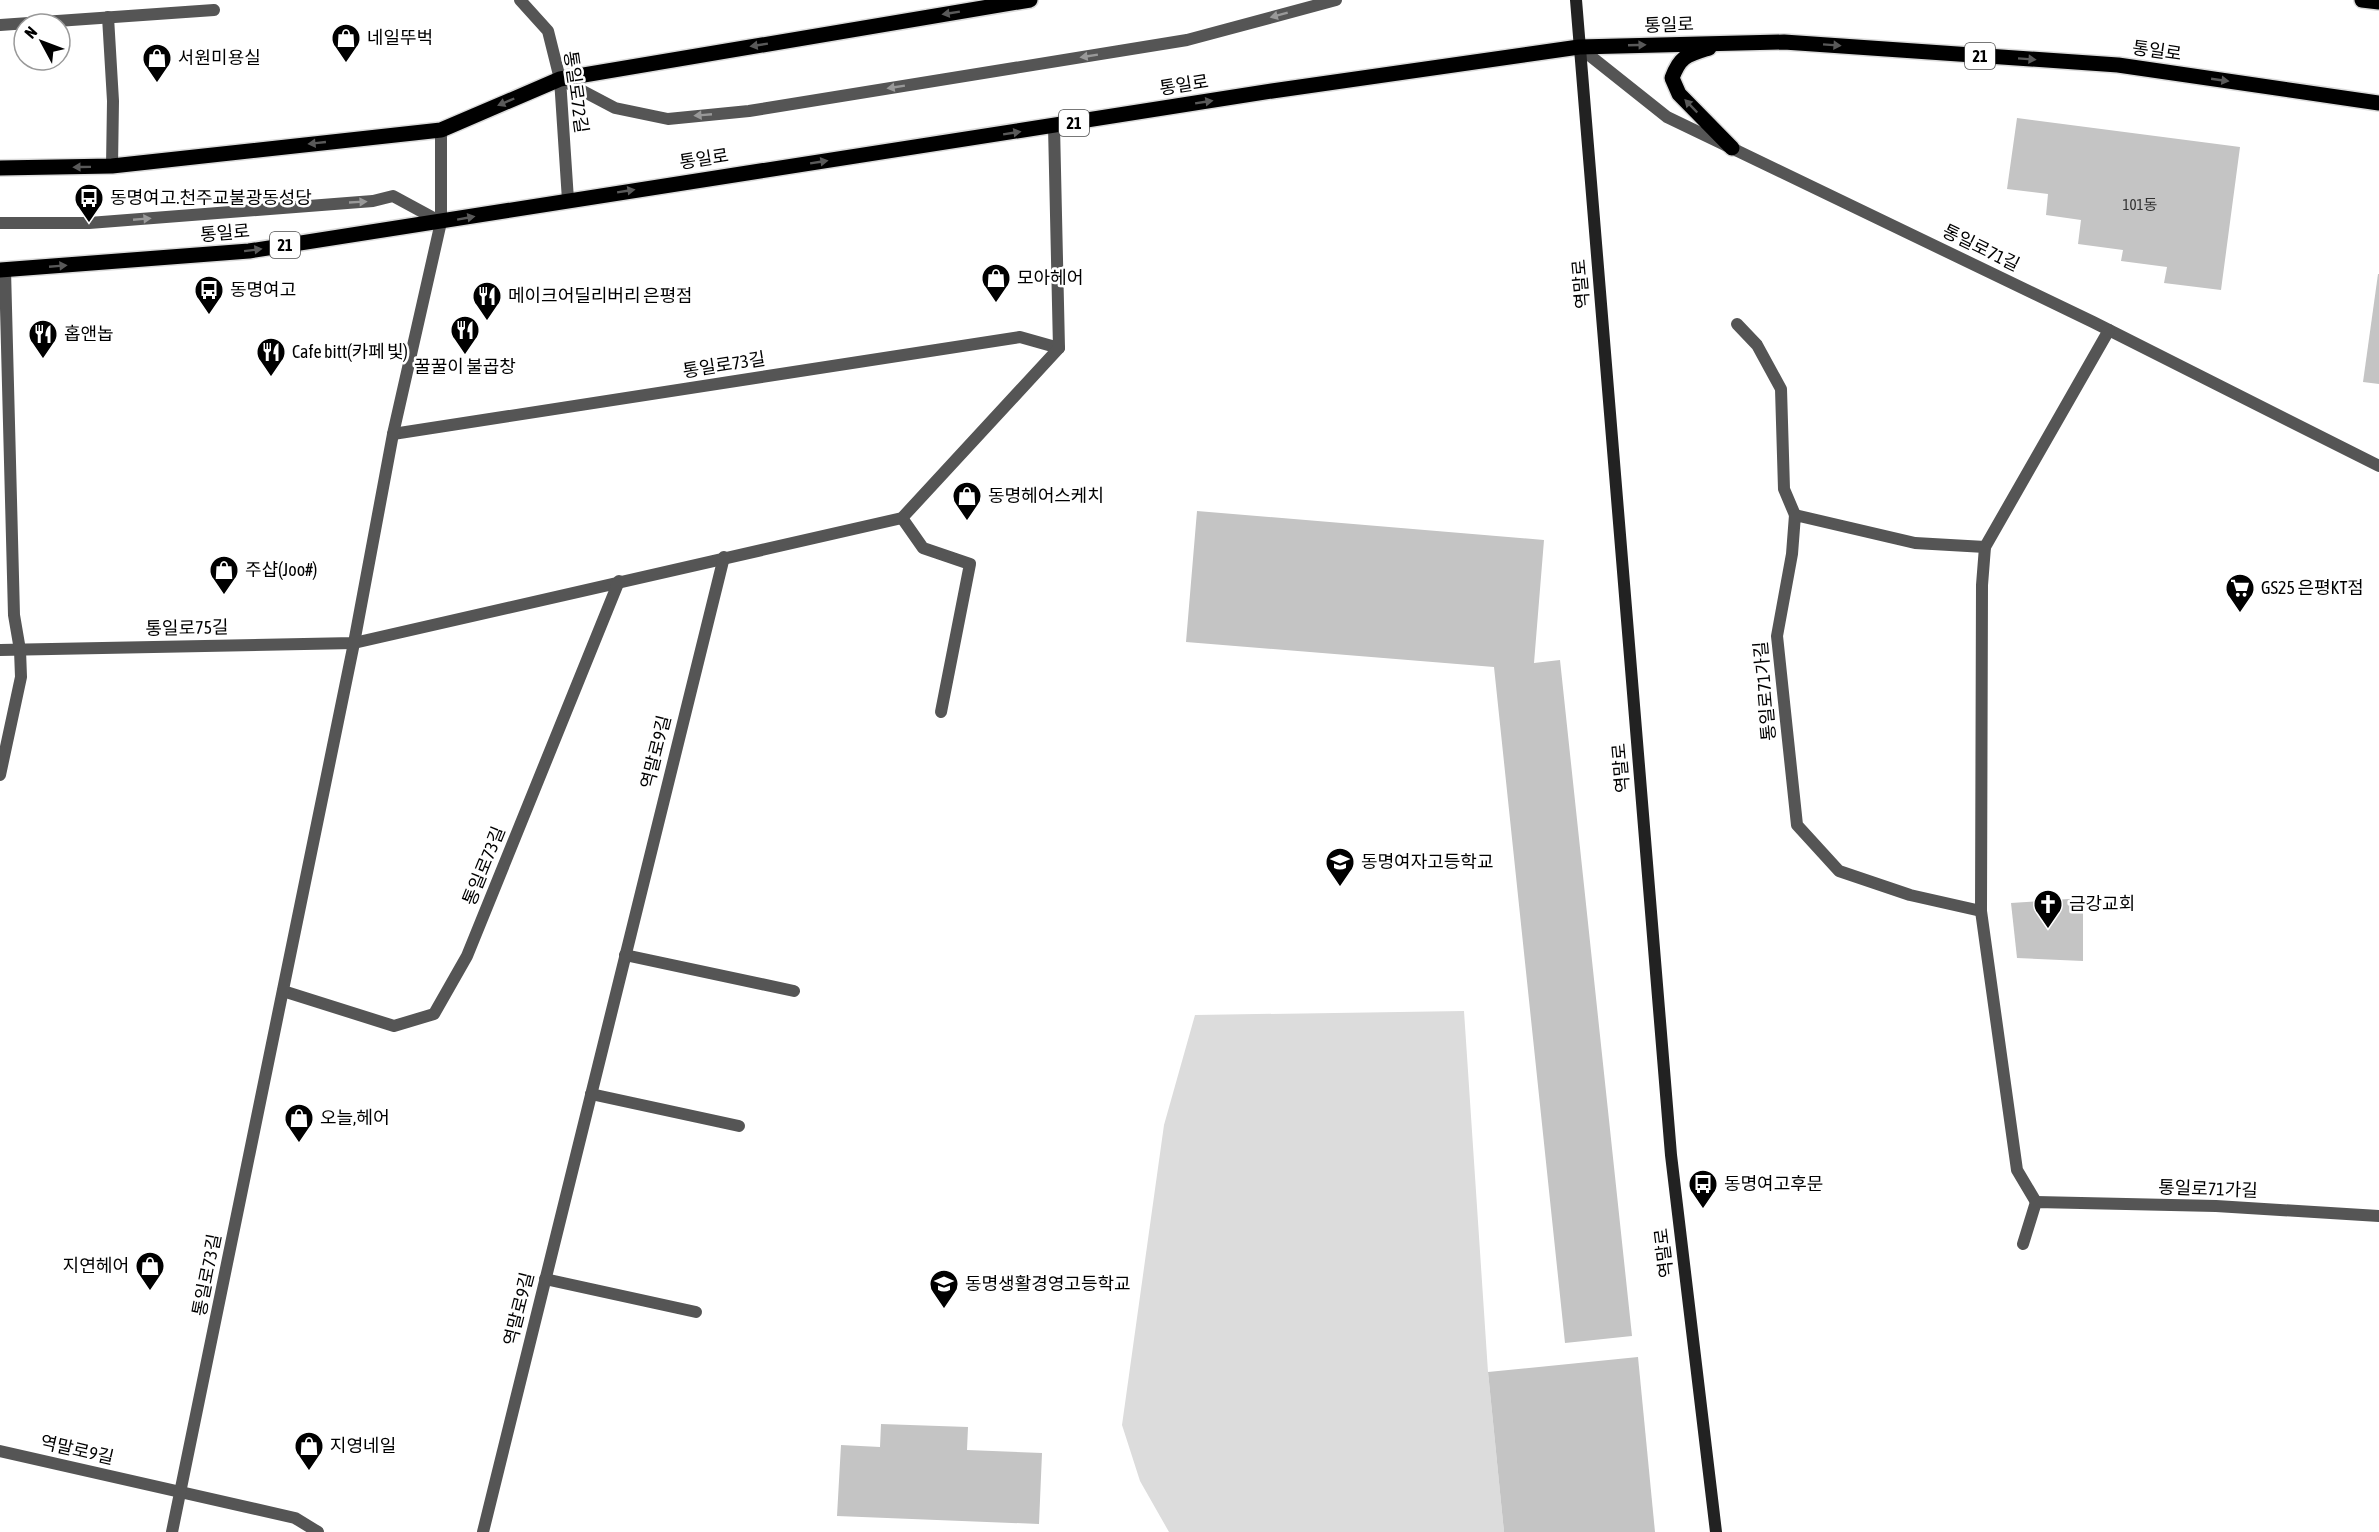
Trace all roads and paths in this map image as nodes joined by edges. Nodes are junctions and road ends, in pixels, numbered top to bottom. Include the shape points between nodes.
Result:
1 (520, 0) edge
2 (1030, 0) edge
3 (1336, 0) edge
4 (1576, 0) edge
5 (2362, 0) edge
6 (2379, 2) edge
7 (214, 10) dead end
8 (108, 17) junction
9 (0, 25) edge
10 (1724, 43) junction
11 (1579, 47) junction
12 (560, 79) junction
13 (2379, 103) edge
14 (1054, 126) junction
15 (441, 130) junction
16 (1732, 148) junction
17 (112, 166) junction
18 (0, 168) edge
19 (568, 200) junction
20 (441, 222) junction
21 (0, 223) edge
22 (3, 270) edge
23 (1737, 324) dead end
24 (2109, 330) junction
25 (1059, 348) junction
26 (393, 434) junction
27 (2379, 466) edge
28 (1795, 515) junction
29 (902, 518) junction
30 (1985, 547) junction
31 (724, 558) junction
32 (619, 581) junction
33 (354, 643) junction
34 (0, 650) edge
35 (20, 650) junction
36 (941, 712) dead end
37 (0, 775) edge
38 (1982, 911) junction
39 (625, 955) junction
40 (283, 990) junction
41 (794, 990) dead end
42 (591, 1094) junction
43 (739, 1126) dead end
44 (2036, 1202) junction
45 (2379, 1216) edge
46 (2023, 1244) dead end
47 (545, 1279) junction
48 (696, 1312) dead end
49 (0, 1451) edge
50 (181, 1492) junction
51 (172, 1532) edge
52 (318, 1532) edge
53 (483, 1532) edge
54 (1716, 1532) edge

1 - 12 street, 통일로72길 via 548,32
2 -> 12 main road
3 -> 12 street via 1187,39 737,112 668,119 615,108
4 - 11 street, 역말로
5 - 6 main road
7 - 8 street
8 - 9 street
8 - 17 street via 114,101
11 -> 10 main road, 통일로 / 21
10 -> 13 main road, 통일로 / 21 via 1784,42 2118,65
16 -> 10 main road via 1679,94 1672,78 1678,63 1688,55
14 -> 11 main road, 통일로 / 21
11 - 16 street, 통일로71길 via 1667,117
11 - 54 street, 역말로 via 1671,1155
12 -> 15 main road
12 - 19 street, 통일로72길
19 -> 14 main road, 통일로 / 21
14 - 25 street
15 -> 17 main road
15 - 20 street, 통일로73길
16 - 24 street, 통일로71길
17 -> 18 main road
20 -> 19 main road, 통일로 / 21
21 -> 20 street via 89,223 374,201 393,196
22 -> 20 main road, 통일로 / 21 via 249,251
20 - 26 street, 통일로73길
22 - 35 street via 14,615
23 - 28 street, 통일로71가길 via 1757,345 1781,389 1784,489
24 - 27 street, 통일로71길
24 - 30 street
25 - 26 street, 통일로73길 via 1020,337
25 - 29 street
26 - 33 street, 통일로73길
28 - 30 street via 1914,543
28 - 38 street, 통일로71가길 via 1777,636 1797,825 1839,871 1910,895
29 - 31 street
29 - 36 street via 923,548 970,564
30 - 38 street
31 - 32 street
31 - 39 street, 역말로9길
32 - 33 street
32 - 40 street, 통일로73길 via 467,956 434,1014 394,1026
33 - 35 street, 통일로75길
33 - 40 street, 통일로73길
34 - 35 street, 통일로75길
35 - 37 street via 21,677
38 - 44 street via 2017,1170
39 - 41 street
39 - 42 street, 역말로9길
40 - 50 street, 통일로73길
42 - 43 street
42 - 47 street, 역말로9길
44 - 45 street, 통일로71가길 via 2216,1206
44 - 46 street
47 - 48 street
47 - 53 street, 역말로9길
49 - 50 street, 역말로9길
50 - 51 street, 통일로73길
50 - 52 street, 역말로9길 via 295,1518

